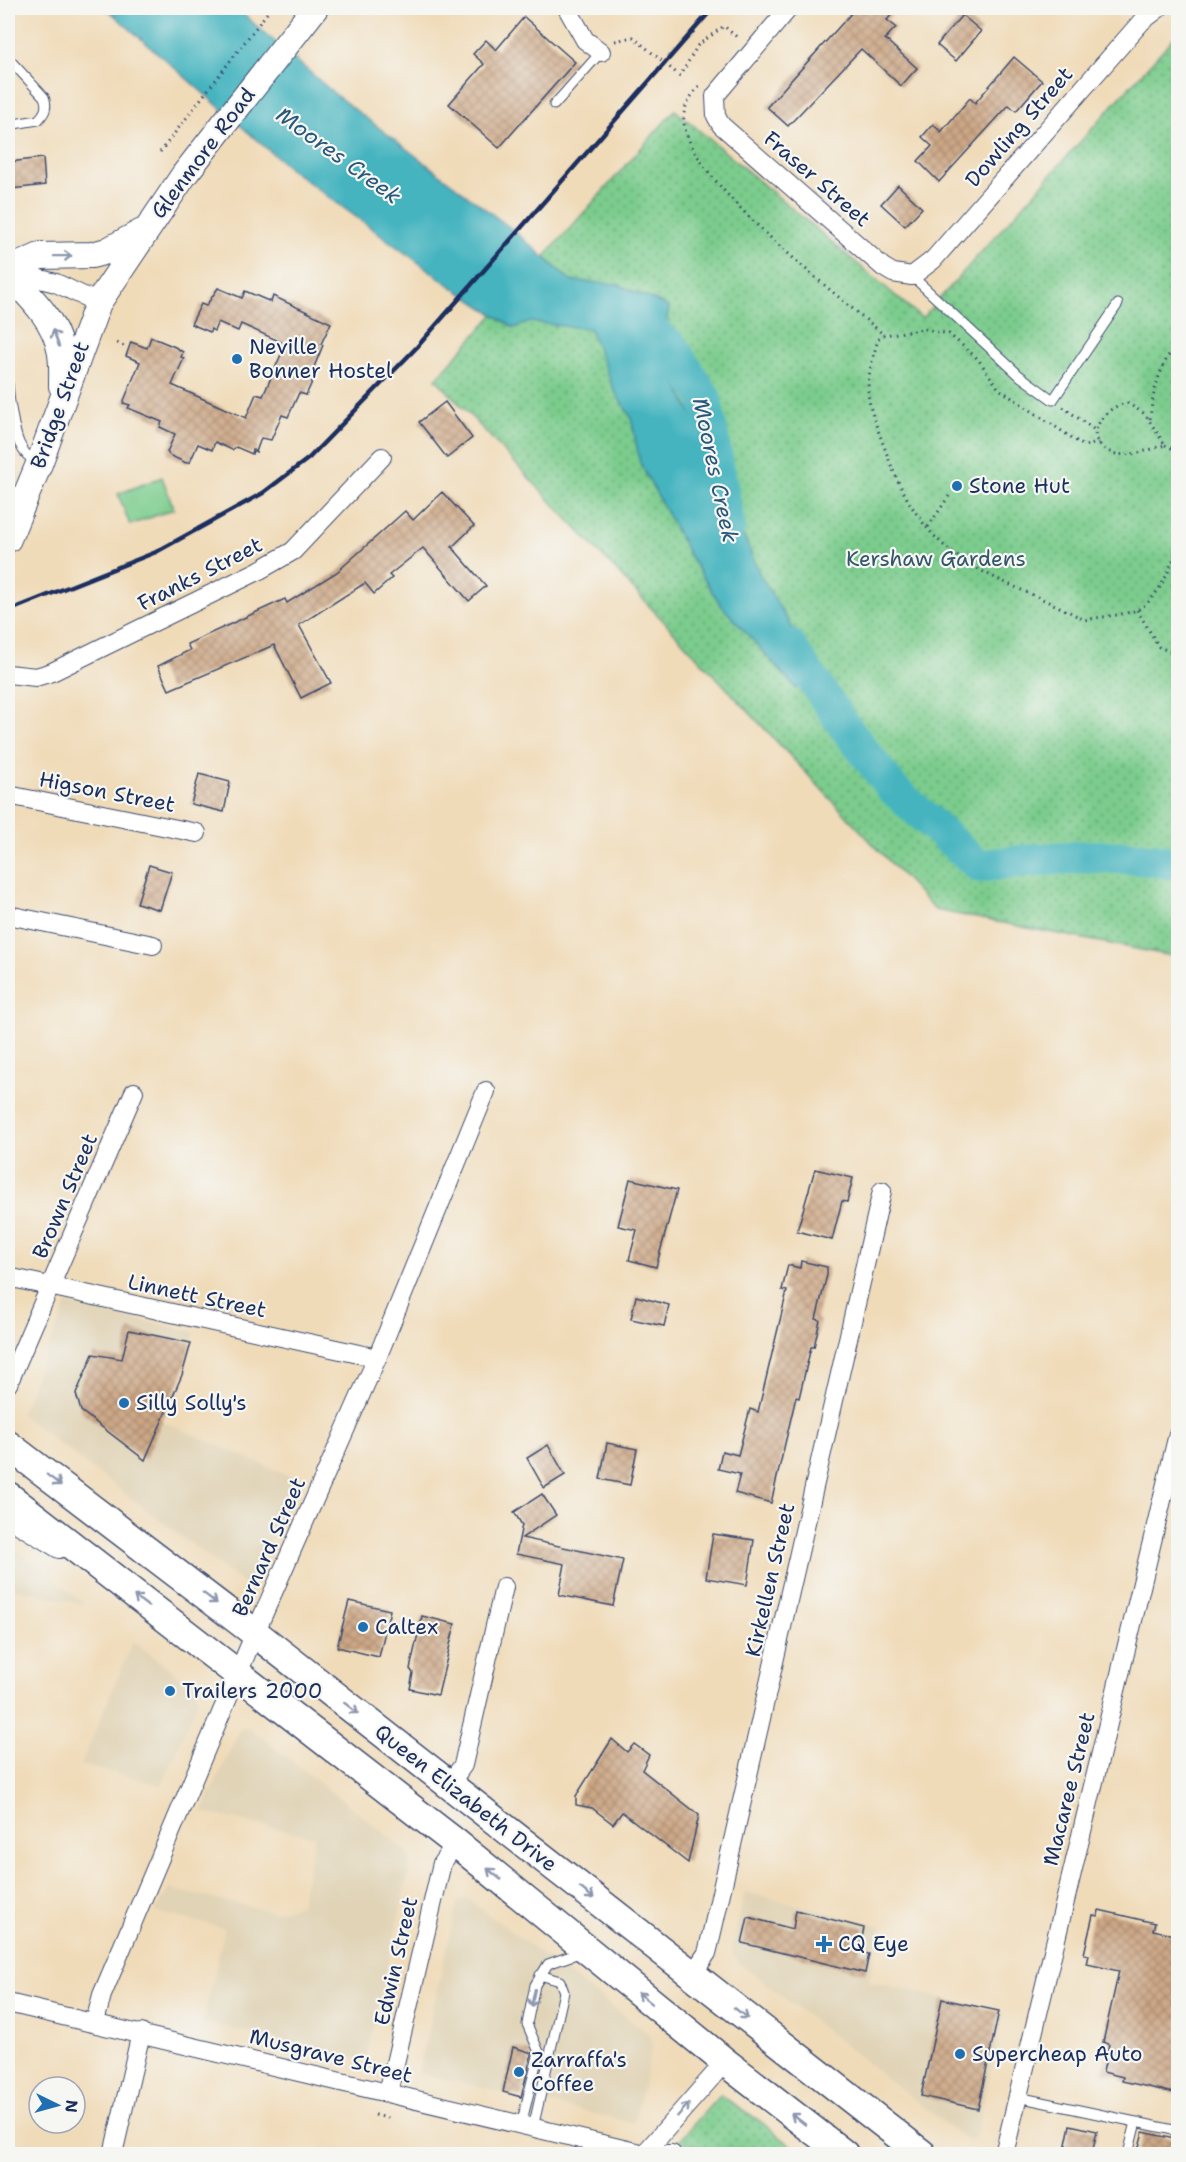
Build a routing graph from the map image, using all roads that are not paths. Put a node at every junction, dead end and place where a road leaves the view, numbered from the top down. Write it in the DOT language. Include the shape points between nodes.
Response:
graph roads {
  1 [pos="315,8"];
  2 [pos="567,8"];
  3 [pos="789,8"];
  4 [pos="1159,8"];
  5 [pos="601,52"];
  6 [pos="8,58"];
  7 [pos="554,105"];
  8 [pos="8,125"];
  9 [pos="145,230"];
  10 [pos="8,271"];
  11 [pos="912,276"];
  12 [pos="98,303"];
  13 [pos="1118,304"];
  14 [pos="8,384"];
  15 [pos="63,395"];
  16 [pos="9,406"];
  17 [pos="382,457"];
  18 [pos="39,464"];
  19 [pos="8,539"];
  20 [pos="8,674"];
  21 [pos="8,795"];
  22 [pos="197,832"];
  23 [pos="8,915"];
  24 [pos="153,945"];
  25 [pos="486,1090"];
  26 [pos="134,1092"];
  27 [pos="882,1191"];
  28 [pos="8,1277"];
  29 [pos="50,1286"];
  30 [pos="377,1358"];
  31 [pos="8,1384"];
  32 [pos="1179,1434"];
  33 [pos="8,1445"];
  34 [pos="8,1496"];
  35 [pos="8,1518"];
  36 [pos="106,1574"];
  37 [pos="504,1587"];
  38 [pos="255,1633"];
  39 [pos="237,1676"];
  40 [pos="449,1785"];
  41 [pos="456,1843"];
  42 [pos="587,1951"];
  43 [pos="540,1975"];
  44 [pos="692,1975"];
  45 [pos="8,2003"];
  46 [pos="95,2022"];
  47 [pos="141,2033"];
  48 [pos="725,2062"];
  49 [pos="388,2093"];
  50 [pos="1018,2097"];
  51 [pos="1136,2122"];
  52 [pos="527,2127"];
  53 [pos="1179,2131"];
  54 [pos="618,2151"];
  55 [pos="113,2154"];
  56 [pos="644,2154"];
  57 [pos="672,2154"];
  58 [pos="844,2154"];
  59 [pos="922,2154"];
  60 [pos="1004,2154"];
  61 [pos="1128,2154"];
  1 -- 9 [label="street, Glenmore Road"];
  2 -- 5 [label="street" via="585,40"];
  3 -- 11 [label="street, Fraser Street" via="745,44 715,96 716,116 721,125 883,267"];
  4 -- 11 [label="street, Dowling Street" via="1142,21 933,260"];
  5 -- 7 [label="lane"];
  6 -- 8 [label="lane" via="46,103 38,120"];
  10 -- 9 [label="street, one-way" via="40,256 107,251"];
  9 -- 12 [label="street, Glenmore Road"];
  10 -- 12 [label="street" via="56,283"];
  15 -- 10 [label="street, one-way" via="60,348 52,326"];
  11 -- 13 [label="lane" via="1020,376 1053,400"];
  12 -- 15 [label="street, Bridge Street"];
  14 -- 16 [label="lane"];
  15 -- 18 [label="street, Bridge Street"];
  16 -- 18 [label="lane" via="20,450"];
  17 -- 20 [label="street, Franks Street" via="293,550 258,571 52,672 36,677"];
  18 -- 19 [label="street, Bridge Street"];
  21 -- 22 [label="street, Higson Street"];
  23 -- 24 [label="street"];
  25 -- 30 [label="street, Bernard Street"];
  26 -- 29 [label="street, Brown Street"];
  27 -- 44 [label="street, Kirkellen Street" via="707,1953"];
  28 -- 29 [label="street, Linnett Street"];
  29 -- 30 [label="street, Linnett Street"];
  29 -- 31 [label="street, Brown Street"];
  30 -- 38 [label="street, Bernard Street"];
  32 -- 50 [label="street, Macaree Street"];
  33 -- 38 [label="main road, Queen Elizabeth Drive, one-way"];
  34 -- 36 [label="main road, Queen Elizabeth Drive"];
  35 -- 36 [label="street"];
  39 -- 36 [label="main road, Queen Elizabeth Drive, one-way"];
  37 -- 40 [label="street" via="463,1765"];
  38 -- 39 [label="street, Bernard Street"];
  38 -- 40 [label="main road, Queen Elizabeth Drive, one-way"];
  39 -- 41 [label="main road, Queen Elizabeth Drive"];
  39 -- 46 [label="street, Bernard Street" via="102,1995"];
  40 -- 44 [label="main road, Queen Elizabeth Drive, one-way"];
  42 -- 41 [label="main road, Queen Elizabeth Drive, one-way"];
  41 -- 49 [label="street, Edwin Street" via="440,1869"];
  42 -- 43 [label="lane" via="558,1959"];
  48 -- 42 [label="main road, Queen Elizabeth Drive, one-way"];
  43 -- 52 [label="lane, one-way" via="527,2024 539,2052"];
  43 -- 52 [label="lane" via="560,1981 564,1992"];
  44 -- 59 [label="main road, Queen Elizabeth Drive, one-way"];
  45 -- 46 [label="street, Musgrave Street"];
  46 -- 47 [label="street, Musgrave Street"];
  47 -- 49 [label="street, Musgrave Street"];
  47 -- 55 [label="street"];
  56 -- 48 [label="street, one-way"];
  58 -- 48 [label="main road, Queen Elizabeth Drive, one-way"];
  49 -- 52 [label="street, Musgrave Street"];
  50 -- 51 [label="lane"];
  50 -- 60 [label="street, Macaree Street"];
  51 -- 53 [label="lane"];
  51 -- 61 [label="lane"];
  52 -- 54 [label="street, Musgrave Street"];
  54 -- 56 [label="street, Musgrave Street"];
  56 -- 57 [label="street, Musgrave Street"];
}
